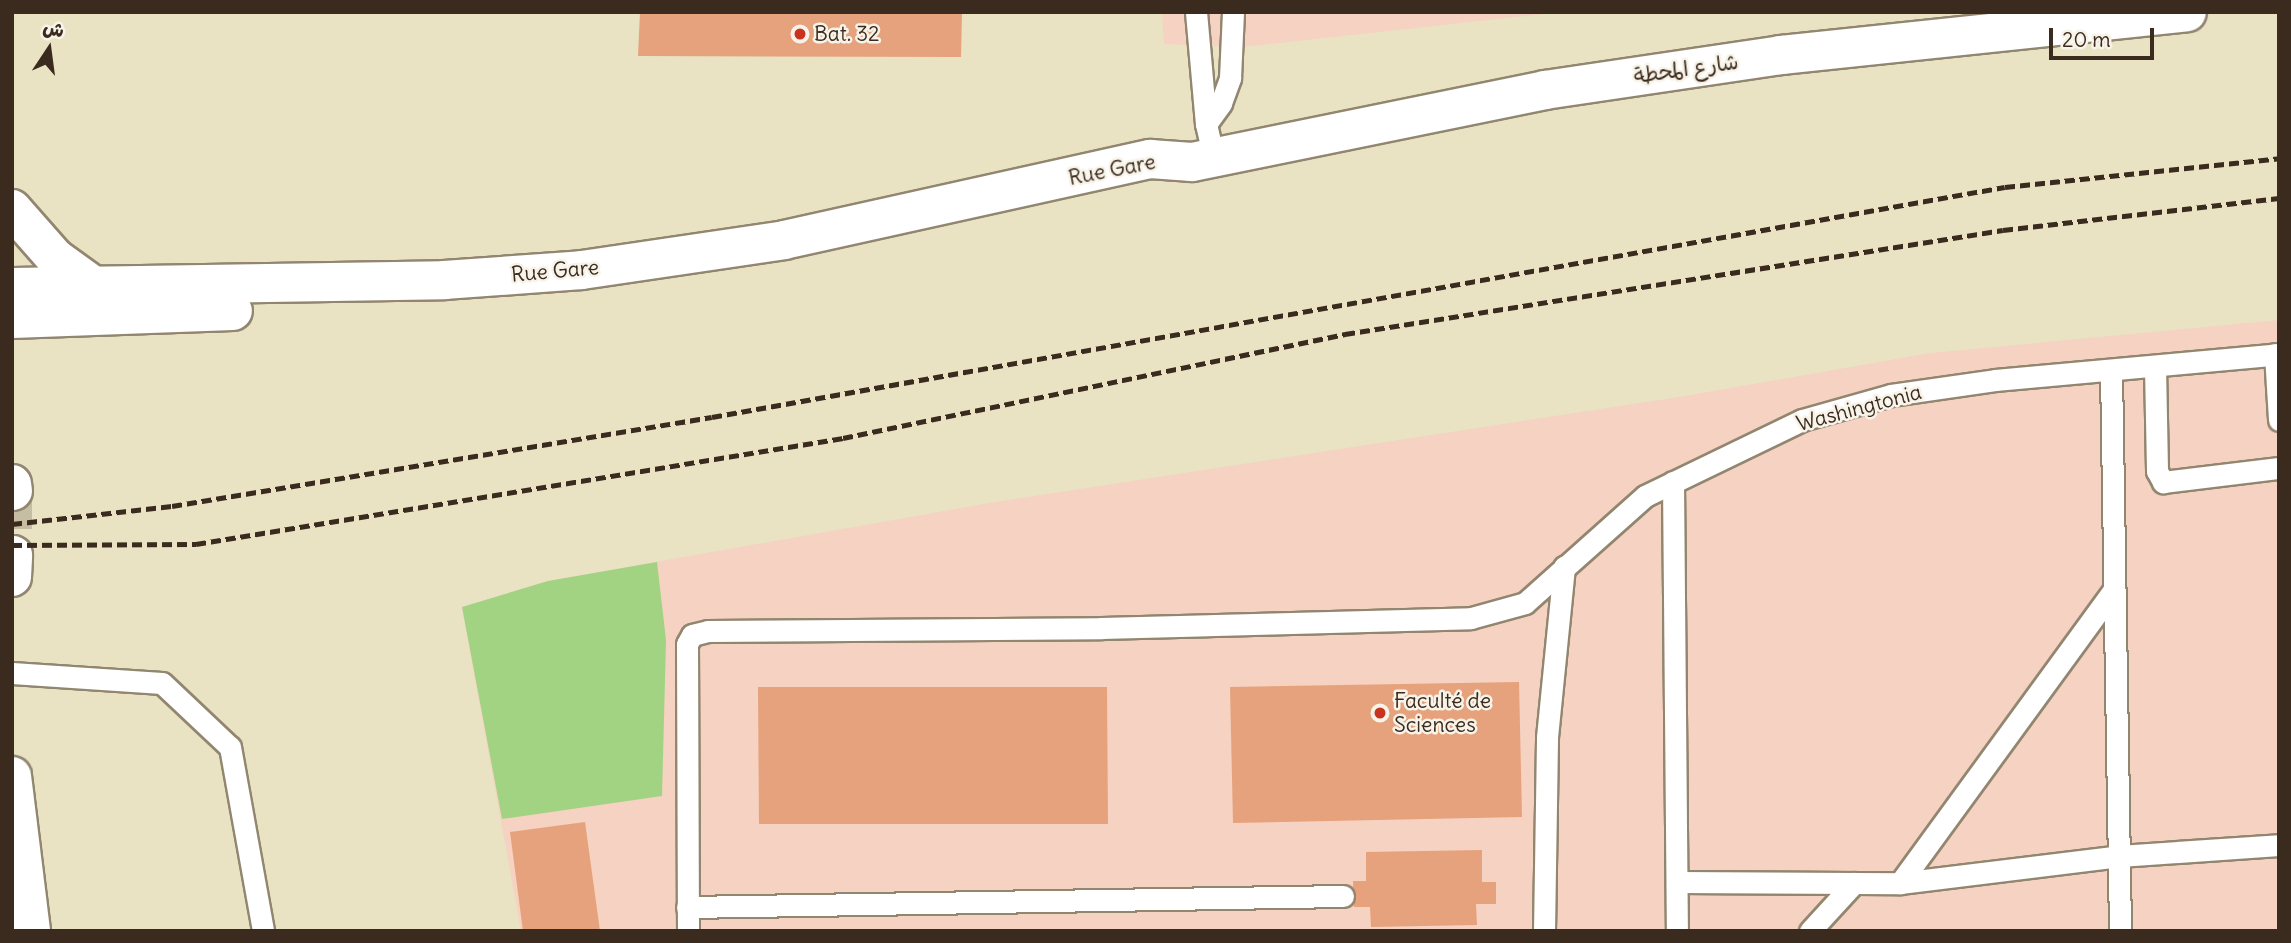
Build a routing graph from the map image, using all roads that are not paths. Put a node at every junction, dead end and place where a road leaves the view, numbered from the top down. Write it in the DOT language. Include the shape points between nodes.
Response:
graph roads {
  1 [pos="1196,12"];
  2 [pos="1233,12"];
  3 [pos="2187,12"];
  4 [pos="1204,148"];
  5 [pos="12,209"];
  6 [pos="12,287"];
  7 [pos="98,289"];
  8 [pos="12,319"];
  9 [pos="2277,354"];
  10 [pos="2155,366"];
  11 [pos="2111,370"];
  12 [pos="2279,420"];
  13 [pos="2279,468"];
  14 [pos="1673,482"];
  15 [pos="1564,567"];
  16 [pos="2114,590"];
  17 [pos="12,673"];
  18 [pos="12,776"];
  19 [pos="2279,845"];
  20 [pos="2119,856"];
  21 [pos="1677,882"];
  22 [pos="1854,883"];
  23 [pos="1900,883"];
  24 [pos="1343,896"];
  25 [pos="687,907"];
  26 [pos="31,931"];
  27 [pos="263,931"];
  28 [pos="688,931"];
  29 [pos="1545,931"];
  30 [pos="1676,931"];
  31 [pos="1810,931"];
  32 [pos="2120,931"];
  1 -- 4 [label="lane"];
  2 -- 4 [label="lane" via="1230,78"];
  3 -- 4 [label="main road, شارع المحطة" via="1781,55"];
  4 -- 7 [label="main road, Rue Gare" via="784,240 582,270 444,280"];
  4 -- 8 [label="main road, Rue Gare" via="1155,182 1009,217 786,261 590,291"];
  5 -- 7 [label="main road" via="55,258"];
  6 -- 7 [label="main road, Rue Gare"];
  9 -- 10 [label="lane, Washingtonia"];
  9 -- 12 [label="lane"];
  10 -- 11 [label="lane, Washingtonia"];
  10 -- 13 [label="lane" via="2158,471 2163,482"];
  11 -- 14 [label="lane, Washingtonia" via="1891,395 1802,420"];
  11 -- 16 [label="lane"];
  14 -- 15 [label="lane, Washingtonia" via="1645,496"];
  14 -- 21 [label="lane"];
  15 -- 25 [label="lane, Washingtonia" via="1525,603 1471,618 1101,628 708,631 692,635 687,644"];
  15 -- 29 [label="lane" via="1547,737"];
  16 -- 20 [label="lane"];
  16 -- 23 [label="lane"];
  17 -- 27 [label="lane" via="162,683 230,747"];
  18 -- 26 [label="main road"];
  19 -- 20 [label="lane"];
  20 -- 23 [label="lane"];
  20 -- 32 [label="lane"];
  21 -- 22 [label="lane"];
  21 -- 30 [label="lane"];
  22 -- 23 [label="lane"];
  22 -- 31 [label="lane"];
  24 -- 25 [label="lane"];
  25 -- 28 [label="lane"];
}
